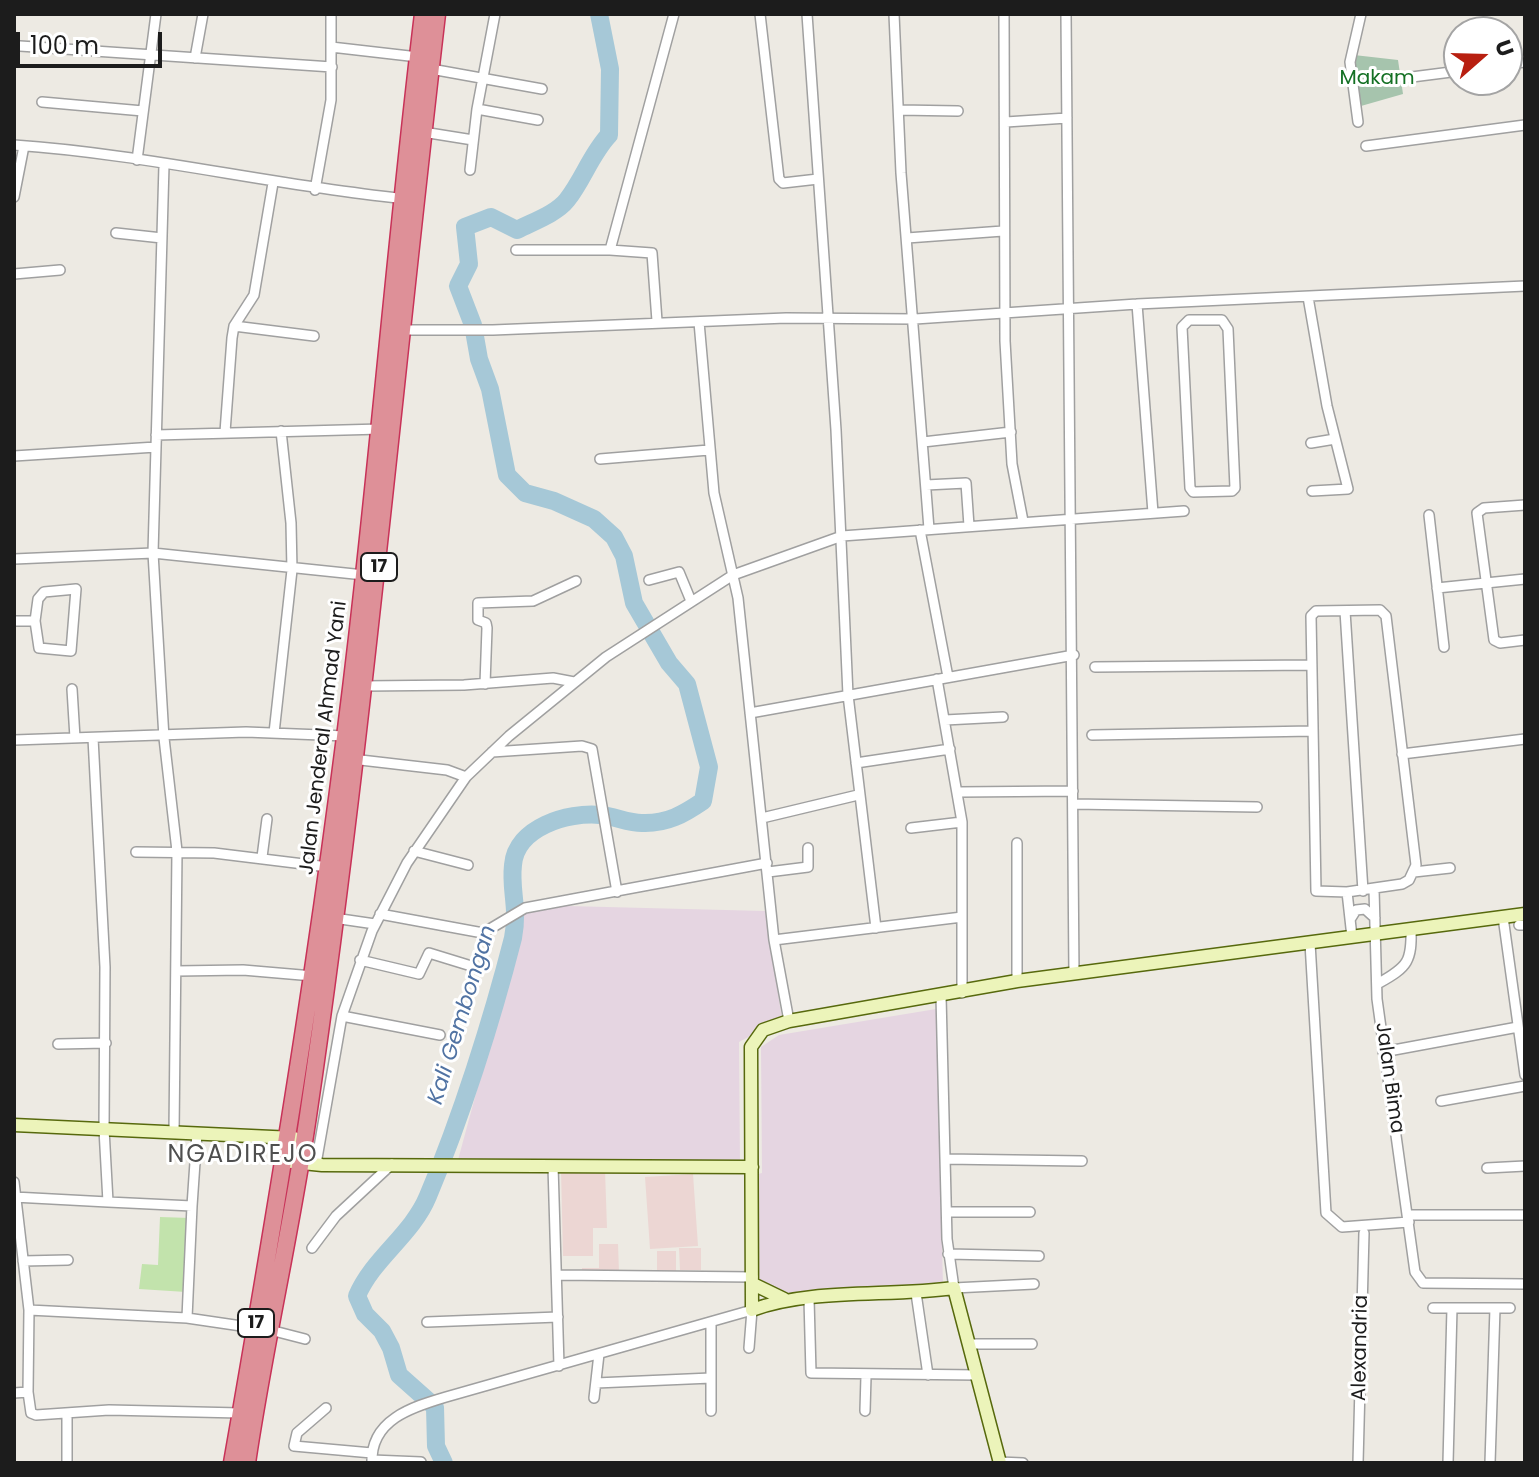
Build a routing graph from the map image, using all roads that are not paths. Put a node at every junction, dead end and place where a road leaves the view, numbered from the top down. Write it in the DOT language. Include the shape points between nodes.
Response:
graph roads {
  1 [pos="156,14"];
  2 [pos="203,14"];
  3 [pos="331,14"];
  4 [pos="423,14"];
  5 [pos="437,14"];
  6 [pos="495,14"];
  7 [pos="674,14"];
  8 [pos="760,14"];
  9 [pos="807,14"];
  10 [pos="894,14"];
  11 [pos="1004,14"];
  12 [pos="1066,14"];
  13 [pos="1361,14"];
  14 [pos="20,46"];
  15 [pos="331,47"];
  16 [pos="152,53"];
  17 [pos="418,57"];
  18 [pos="195,58"];
  19 [pos="332,67"];
  20 [pos="431,69"];
  21 [pos="1443,73"];
  22 [pos="482,78"];
  23 [pos="1404,78"];
  24 [pos="542,89"];
  25 [pos="42,102"];
  26 [pos="477,109"];
  27 [pos="899,110"];
  28 [pos="143,111"];
  29 [pos="958,111"];
  30 [pos="1067,118"];
  31 [pos="538,120"];
  32 [pos="1006,122"];
  33 [pos="1358,122"];
  34 [pos="1525,125"];
  35 [pos="423,132"];
  36 [pos="473,140"];
  37 [pos="19,145"];
  38 [pos="1366,146"];
  39 [pos="137,160"];
  40 [pos="164,165"];
  41 [pos="470,170"];
  42 [pos="818,179"];
  43 [pos="273,183"];
  44 [pos="315,190"];
  45 [pos="14,197"];
  46 [pos="407,200"];
  47 [pos="1003,231"];
  48 [pos="116,233"];
  49 [pos="162,238"];
  50 [pos="907,238"];
  51 [pos="516,250"];
  52 [pos="610,250"];
  53 [pos="60,270"];
  54 [pos="14,274"];
  55 [pos="1525,286"];
  56 [pos="1318,297"];
  57 [pos="1207,302"];
  58 [pos="1137,304"];
  59 [pos="1070,309"];
  60 [pos="1004,313"];
  61 [pos="828,319"];
  62 [pos="915,319"];
  63 [pos="1208,319"];
  64 [pos="657,321"];
  65 [pos="699,322"];
  66 [pos="234,326"];
  67 [pos="401,330"];
  68 [pos="314,336"];
  69 [pos="385,429"];
  70 [pos="281,431"];
  71 [pos="225,432"];
  72 [pos="1011,432"];
  73 [pos="156,435"];
  74 [pos="1335,439"];
  75 [pos="923,442"];
  76 [pos="1311,443"];
  77 [pos="156,447"];
  78 [pos="709,450"];
  79 [pos="14,456"];
  80 [pos="600,459"];
  81 [pos="926,485"];
  82 [pos="1312,491"];
  83 [pos="1525,505"];
  84 [pos="1184,511"];
  85 [pos="1153,513"];
  86 [pos="1429,515"];
  87 [pos="1071,517"];
  88 [pos="1023,521"];
  89 [pos="969,526"];
  90 [pos="925,529"];
  91 [pos="842,536"];
  92 [pos="153,553"];
  93 [pos="14,559"];
  94 [pos="292,570"];
  95 [pos="364,575"];
  96 [pos="733,575"];
  97 [pos="1525,579"];
  98 [pos="649,580"];
  99 [pos="576,581"];
  100 [pos="1485,585"];
  101 [pos="1437,588"];
  102 [pos="691,601"];
  103 [pos="1345,611"];
  104 [pos="14,621"];
  105 [pos="35,621"];
  106 [pos="1525,640"];
  107 [pos="1444,647"];
  108 [pos="1074,655"];
  109 [pos="1311,665"];
  110 [pos="1095,667"];
  111 [pos="942,678"];
  112 [pos="574,682"];
  113 [pos="485,684"];
  114 [pos="364,686"];
  115 [pos="72,689"];
  116 [pos="848,695"];
  117 [pos="750,713"];
  118 [pos="1003,717"];
  119 [pos="945,720"];
  120 [pos="1312,731"];
  121 [pos="274,733"];
  122 [pos="164,734"];
  123 [pos="1092,735"];
  124 [pos="350,737"];
  125 [pos="75,738"];
  126 [pos="93,738"];
  127 [pos="1525,739"];
  128 [pos="14,740"];
  129 [pos="950,749"];
  130 [pos="492,752"];
  131 [pos="1402,754"];
  132 [pos="348,758"];
  133 [pos="856,763"];
  134 [pos="466,777"];
  135 [pos="1073,791"];
  136 [pos="959,792"];
  137 [pos="858,795"];
  138 [pos="1073,804"];
  139 [pos="1257,807"];
  140 [pos="762,818"];
  141 [pos="267,819"];
  142 [pos="962,822"];
  143 [pos="911,828"];
  144 [pos="1017,843"];
  145 [pos="808,848"];
  146 [pos="177,851"];
  147 [pos="414,851"];
  148 [pos="136,852"];
  149 [pos="262,857"];
  150 [pos="468,865"];
  151 [pos="328,867"];
  152 [pos="768,868"];
  153 [pos="1450,868"];
  154 [pos="1414,872"];
  155 [pos="1368,890"];
  156 [pos="617,892"];
  157 [pos="1347,892"];
  158 [pos="962,917"];
  159 [pos="1503,917"];
  160 [pos="334,918"];
  161 [pos="378,919"];
  162 [pos="1350,921"];
  163 [pos="1523,921"];
  164 [pos="1376,927"];
  165 [pos="876,928"];
  166 [pos="1411,928"];
  167 [pos="1352,937"];
  168 [pos="774,940"];
  169 [pos="1310,943"];
  170 [pos="360,960"];
  171 [pos="468,965"];
  172 [pos="177,971"];
  173 [pos="1074,974"];
  174 [pos="313,976"];
  175 [pos="1017,981"];
  176 [pos="1379,983"];
  177 [pos="962,993"];
  178 [pos="941,996"];
  179 [pos="342,1016"];
  180 [pos="789,1021"];
  181 [pos="1518,1027"];
  182 [pos="440,1035"];
  183 [pos="106,1043"];
  184 [pos="58,1044"];
  185 [pos="1523,1047"];
  186 [pos="1383,1052"];
  187 [pos="1524,1069"];
  188 [pos="1525,1075"];
  189 [pos="1525,1086"];
  190 [pos="1441,1101"];
  191 [pos="14,1125"];
  192 [pos="104,1129"];
  193 [pos="174,1132"];
  194 [pos="197,1133"];
  195 [pos="296,1138"];
  196 [pos="945,1159"];
  197 [pos="1082,1161"];
  198 [pos="299,1163"];
  199 [pos="392,1164"];
  200 [pos="553,1166"];
  201 [pos="1525,1166"];
  202 [pos="752,1167"];
  203 [pos="1487,1168"];
  204 [pos="14,1182"];
  205 [pos="14,1197"];
  206 [pos="108,1202"];
  207 [pos="192,1206"];
  208 [pos="947,1212"];
  209 [pos="1030,1212"];
  210 [pos="1525,1215"];
  211 [pos="1408,1218"];
  212 [pos="1364,1233"];
  213 [pos="312,1248"];
  214 [pos="948,1254"];
  215 [pos="1039,1256"];
  216 [pos="68,1260"];
  217 [pos="23,1261"];
  218 [pos="557,1275"];
  219 [pos="753,1281"];
  220 [pos="1034,1284"];
  221 [pos="1525,1284"];
  222 [pos="14,1285"];
  223 [pos="25,1285"];
  224 [pos="954,1288"];
  225 [pos="916,1293"];
  226 [pos="784,1299"];
  227 [pos="809,1299"];
  228 [pos="1433,1308"];
  229 [pos="1452,1308"];
  230 [pos="1495,1308"];
  231 [pos="1510,1308"];
  232 [pos="29,1310"];
  233 [pos="752,1310"];
  234 [pos="558,1317"];
  235 [pos="187,1318"];
  236 [pos="427,1322"];
  237 [pos="711,1322"];
  238 [pos="262,1329"];
  239 [pos="305,1339"];
  240 [pos="971,1344"];
  241 [pos="1032,1344"];
  242 [pos="749,1348"];
  243 [pos="599,1354"];
  244 [pos="559,1366"];
  245 [pos="928,1375"];
  246 [pos="977,1375"];
  247 [pos="866,1376"];
  248 [pos="711,1378"];
  249 [pos="596,1383"];
  250 [pos="28,1392"];
  251 [pos="14,1393"];
  252 [pos="594,1398"];
  253 [pos="326,1408"];
  254 [pos="711,1411"];
  255 [pos="865,1411"];
  256 [pos="67,1413"];
  257 [pos="240,1413"];
  258 [pos="372,1459"];
  259 [pos="421,1462"];
  260 [pos="67,1463"];
  261 [pos="232,1463"];
  262 [pos="247,1463"];
  263 [pos="1000,1463"];
  264 [pos="1023,1463"];
  265 [pos="1358,1463"];
  266 [pos="1448,1463"];
  267 [pos="1490,1463"];
  1 -- 16 [label="street"];
  2 -- 18 [label="street"];
  3 -- 15 [label="street"];
  4 -- 17 [label="highway, Jalan Jenderal Ahmad Yani / 17"];
  5 -- 20 [label="highway, Jalan Jenderal Ahmad Yani / 17"];
  6 -- 22 [label="street"];
  7 -- 52 [label="street"];
  8 -- 42 [label="street" via="779,179"];
  9 -- 42 [label="street"];
  10 -- 27 [label="street"];
  11 -- 32 [label="street"];
  12 -- 30 [label="street"];
  13 -- 33 [label="street" via="1350,62"];
  14 -- 16 [label="street"];
  15 -- 17 [label="street"];
  15 -- 19 [label="street"];
  16 -- 18 [label="street"];
  16 -- 28 [label="street"];
  17 -- 46 [label="highway, Jalan Jenderal Ahmad Yani / 17"];
  18 -- 19 [label="street"];
  19 -- 44 [label="street"];
  20 -- 22 [label="street"];
  20 -- 35 [label="highway, Jalan Jenderal Ahmad Yani / 17"];
  21 -- 23 [label="street"];
  22 -- 24 [label="street"];
  22 -- 26 [label="street"];
  25 -- 28 [label="street"];
  26 -- 31 [label="street"];
  26 -- 36 [label="street"];
  27 -- 29 [label="street"];
  27 -- 50 [label="street"];
  28 -- 39 [label="street"];
  30 -- 32 [label="street"];
  30 -- 59 [label="street"];
  32 -- 47 [label="street"];
  34 -- 38 [label="street"];
  35 -- 36 [label="street"];
  35 -- 46 [label="highway, Jalan Jenderal Ahmad Yani / 17"];
  36 -- 41 [label="street"];
  37 -- 39 [label="street"];
  37 -- 45 [label="street"];
  39 -- 40 [label="street"];
  40 -- 43 [label="street"];
  40 -- 49 [label="street"];
  42 -- 61 [label="street"];
  43 -- 44 [label="street"];
  43 -- 66 [label="street" via="254,295"];
  44 -- 46 [label="street"];
  46 -- 67 [label="highway, Jalan Jenderal Ahmad Yani / 17"];
  46 -- 69 [label="highway, Jalan Jenderal Ahmad Yani / 17"];
  47 -- 50 [label="street"];
  47 -- 60 [label="street"];
  48 -- 49 [label="street"];
  49 -- 73 [label="street"];
  50 -- 62 [label="street"];
  51 -- 52 [label="street"];
  52 -- 64 [label="street" via="652,253"];
  53 -- 54 [label="street"];
  55 -- 56 [label="street"];
  56 -- 57 [label="street"];
  56 -- 74 [label="street"];
  57 -- 58 [label="street"];
  57 -- 63 [label="street"];
  58 -- 59 [label="street"];
  58 -- 85 [label="street"];
  59 -- 60 [label="street"];
  59 -- 87 [label="street"];
  60 -- 62 [label="street"];
  60 -- 72 [label="street"];
  61 -- 62 [label="street"];
  61 -- 65 [label="street"];
  61 -- 91 [label="street"];
  62 -- 75 [label="street"];
  63 -- 63 [label="street" via="1189,320 1182,327 1190,488 1232,491 1228,329 1222,320"];
  64 -- 65 [label="street"];
  64 -- 67 [label="street"];
  65 -- 78 [label="street"];
  66 -- 68 [label="street"];
  66 -- 71 [label="street"];
  67 -- 69 [label="highway, Jalan Jenderal Ahmad Yani / 17"];
  69 -- 70 [label="street"];
  69 -- 95 [label="highway, Jalan Jenderal Ahmad Yani / 17"];
  69 -- 114 [label="highway, Jalan Jenderal Ahmad Yani / 17"];
  70 -- 71 [label="street"];
  70 -- 94 [label="street"];
  71 -- 73 [label="street"];
  72 -- 75 [label="street"];
  72 -- 88 [label="street"];
  73 -- 77 [label="street"];
  74 -- 76 [label="street"];
  74 -- 82 [label="street" via="1348,489"];
  75 -- 81 [label="street"];
  77 -- 79 [label="street"];
  77 -- 92 [label="street"];
  78 -- 80 [label="street"];
  78 -- 96 [label="street"];
  81 -- 89 [label="street" via="966,483"];
  81 -- 90 [label="street"];
  83 -- 100 [label="street" via="1477,513"];
  84 -- 85 [label="street"];
  85 -- 87 [label="street"];
  86 -- 101 [label="street"];
  87 -- 88 [label="street"];
  87 -- 108 [label="street"];
  88 -- 89 [label="street"];
  89 -- 90 [label="street"];
  90 -- 91 [label="street"];
  90 -- 111 [label="street"];
  91 -- 96 [label="street"];
  91 -- 116 [label="street"];
  92 -- 93 [label="street"];
  92 -- 94 [label="street"];
  92 -- 122 [label="street"];
  94 -- 95 [label="street"];
  94 -- 121 [label="street"];
  95 -- 124 [label="highway, Jalan Jenderal Ahmad Yani / 17"];
  96 -- 102 [label="street"];
  96 -- 117 [label="street"];
  97 -- 100 [label="street"];
  98 -- 102 [label="street" via="679,572"];
  99 -- 113 [label="street" via="533,601 478,603 478,622 487,628"];
  100 -- 101 [label="street"];
  100 -- 106 [label="street" via="1494,640"];
  101 -- 107 [label="street"];
  102 -- 112 [label="street"];
  103 -- 109 [label="street" via="1313,612"];
  103 -- 131 [label="street" via="1385,612"];
  103 -- 155 [label="street, Jalan Bima"];
  104 -- 105 [label="street"];
  105 -- 105 [label="street" via="39,648 71,651 76,589 39,595"];
  108 -- 111 [label="street"];
  108 -- 135 [label="street"];
  109 -- 110 [label="street"];
  109 -- 120 [label="street"];
  111 -- 116 [label="street"];
  111 -- 119 [label="street"];
  112 -- 113 [label="street" via="553,678"];
  112 -- 130 [label="street"];
  113 -- 114 [label="street"];
  114 -- 124 [label="highway, Jalan Jenderal Ahmad Yani / 17"];
  115 -- 125 [label="street"];
  116 -- 117 [label="street"];
  116 -- 133 [label="street"];
  117 -- 140 [label="street"];
  118 -- 119 [label="street"];
  119 -- 129 [label="street"];
  120 -- 123 [label="street"];
  120 -- 157 [label="street" via="1316,891"];
  121 -- 122 [label="street"];
  121 -- 124 [label="street"];
  122 -- 126 [label="street"];
  122 -- 146 [label="street"];
  124 -- 132 [label="highway, Jalan Jenderal Ahmad Yani / 17"];
  125 -- 126 [label="street"];
  125 -- 128 [label="street"];
  126 -- 183 [label="street"];
  127 -- 131 [label="street"];
  129 -- 133 [label="street"];
  129 -- 136 [label="street"];
  130 -- 134 [label="street"];
  130 -- 156 [label="street" via="592,749"];
  131 -- 154 [label="street"];
  132 -- 134 [label="street"];
  132 -- 151 [label="highway, Jalan Jenderal Ahmad Yani / 17"];
  132 -- 160 [label="highway, Jalan Jenderal Ahmad Yani / 17"];
  133 -- 137 [label="street"];
  134 -- 147 [label="street"];
  135 -- 136 [label="street"];
  135 -- 138 [label="street"];
  136 -- 142 [label="street"];
  137 -- 140 [label="street"];
  137 -- 165 [label="street"];
  138 -- 139 [label="street"];
  138 -- 173 [label="street"];
  140 -- 152 [label="street"];
  141 -- 149 [label="street"];
  142 -- 143 [label="street"];
  142 -- 158 [label="street"];
  144 -- 175 [label="street"];
  145 -- 152 [label="street" via="808,867"];
  146 -- 148 [label="street"];
  146 -- 149 [label="street"];
  146 -- 172 [label="street"];
  147 -- 150 [label="street"];
  147 -- 161 [label="street"];
  149 -- 151 [label="street"];
  151 -- 174 [label="highway, Jalan Jenderal Ahmad Yani / 17"];
  152 -- 156 [label="street"];
  152 -- 168 [label="street"];
  153 -- 154 [label="street"];
  154 -- 155 [label="street" via="1402,884"];
  155 -- 157 [label="street"];
  155 -- 164 [label="street, Jalan Bima"];
  156 -- 161 [label="street" via="525,908 492,930 474,933"];
  157 -- 162 [label="street"];
  158 -- 165 [label="street"];
  158 -- 177 [label="street"];
  159 -- 163 [label="street"];
  159 -- 166 [label="street"];
  159 -- 181 [label="street"];
  160 -- 161 [label="street"];
  160 -- 195 [label="highway, Jalan Jenderal Ahmad Yani / 17"];
  161 -- 170 [label="street"];
  162 -- 164 [label="street" via="1356,910 1365,909"];
  162 -- 167 [label="street"];
  164 -- 166 [label="street"];
  164 -- 167 [label="street"];
  164 -- 176 [label="street, Jalan Bima"];
  165 -- 168 [label="street"];
  166 -- 176 [label="street" via="1408,963"];
  167 -- 169 [label="street"];
  168 -- 180 [label="street"];
  169 -- 173 [label="street"];
  169 -- 211 [label="street" via="1326,1213 1342,1227"];
  170 -- 171 [label="street" via="419,974 429,953"];
  170 -- 179 [label="street"];
  172 -- 174 [label="street"];
  172 -- 193 [label="street"];
  173 -- 175 [label="street"];
  174 -- 195 [label="highway, Jalan Jenderal Ahmad Yani / 17"];
  175 -- 177 [label="street"];
  176 -- 186 [label="street, Jalan Bima"];
  177 -- 178 [label="street"];
  178 -- 180 [label="street"];
  178 -- 196 [label="street"];
  179 -- 182 [label="street"];
  179 -- 198 [label="street"];
  180 -- 202 [label="street" via="763,1030 751,1047"];
  181 -- 185 [label="street"];
  181 -- 186 [label="street"];
  183 -- 184 [label="street"];
  183 -- 192 [label="street"];
  185 -- 187 [label="street"];
  186 -- 211 [label="street, Jalan Bima"];
  187 -- 188 [label="street"];
  189 -- 190 [label="street"];
  191 -- 192 [label="street"];
  192 -- 193 [label="street"];
  192 -- 206 [label="street"];
  193 -- 194 [label="street"];
  194 -- 195 [label="street"];
  194 -- 207 [label="street"];
  195 -- 198 [label="highway, Jalan Jenderal Ahmad Yani / 17"];
  196 -- 197 [label="street"];
  196 -- 208 [label="street"];
  198 -- 199 [label="street"];
  198 -- 238 [label="highway, Jalan Jenderal Ahmad Yani / 17"];
  199 -- 200 [label="street"];
  199 -- 213 [label="street" via="336,1216"];
  200 -- 202 [label="street"];
  200 -- 218 [label="street"];
  201 -- 203 [label="street"];
  202 -- 219 [label="street"];
  204 -- 205 [label="street"];
  205 -- 206 [label="street"];
  205 -- 217 [label="street"];
  206 -- 207 [label="street"];
  207 -- 235 [label="street"];
  208 -- 209 [label="street"];
  208 -- 214 [label="street"];
  210 -- 211 [label="street"];
  211 -- 221 [label="street, Jalan Bima" via="1415,1272 1423,1283"];
  212 -- 265 [label="street, Alexandria"];
  214 -- 215 [label="street"];
  214 -- 224 [label="street"];
  216 -- 217 [label="street"];
  217 -- 223 [label="street"];
  218 -- 219 [label="street"];
  218 -- 234 [label="street"];
  219 -- 226 [label="street"];
  219 -- 233 [label="street"];
  220 -- 224 [label="street"];
  222 -- 223 [label="street"];
  223 -- 232 [label="street"];
  224 -- 225 [label="street"];
  224 -- 240 [label="street"];
  225 -- 227 [label="street"];
  225 -- 245 [label="street"];
  226 -- 227 [label="street"];
  226 -- 233 [label="street"];
  227 -- 247 [label="street" via="811,1373"];
  228 -- 229 [label="street"];
  229 -- 230 [label="street"];
  229 -- 266 [label="street"];
  230 -- 231 [label="street"];
  230 -- 267 [label="street"];
  232 -- 235 [label="street"];
  232 -- 250 [label="street"];
  233 -- 237 [label="street"];
  233 -- 242 [label="street"];
  234 -- 236 [label="street"];
  234 -- 244 [label="street"];
  235 -- 238 [label="street"];
  237 -- 243 [label="street"];
  237 -- 248 [label="street"];
  238 -- 239 [label="street"];
  238 -- 257 [label="highway, Jalan Jenderal Ahmad Yani / 17"];
  238 -- 262 [label="highway, Jalan Jenderal Ahmad Yani / 17"];
  240 -- 241 [label="street"];
  240 -- 246 [label="street"];
  243 -- 244 [label="street"];
  243 -- 249 [label="street"];
  244 -- 258 [label="street" via="422,1404 387,1423"];
  245 -- 246 [label="street"];
  245 -- 247 [label="street"];
  246 -- 263 [label="street"];
  247 -- 255 [label="street"];
  248 -- 249 [label="street"];
  248 -- 254 [label="street"];
  249 -- 252 [label="street"];
  250 -- 251 [label="street"];
  250 -- 256 [label="street" via="33,1414"];
  253 -- 258 [label="street" via="297,1433 294,1446"];
  256 -- 257 [label="street"];
  256 -- 260 [label="street"];
  257 -- 261 [label="highway, Jalan Jenderal Ahmad Yani / 17"];
  258 -- 259 [label="street"];
  263 -- 264 [label="street"];
}
